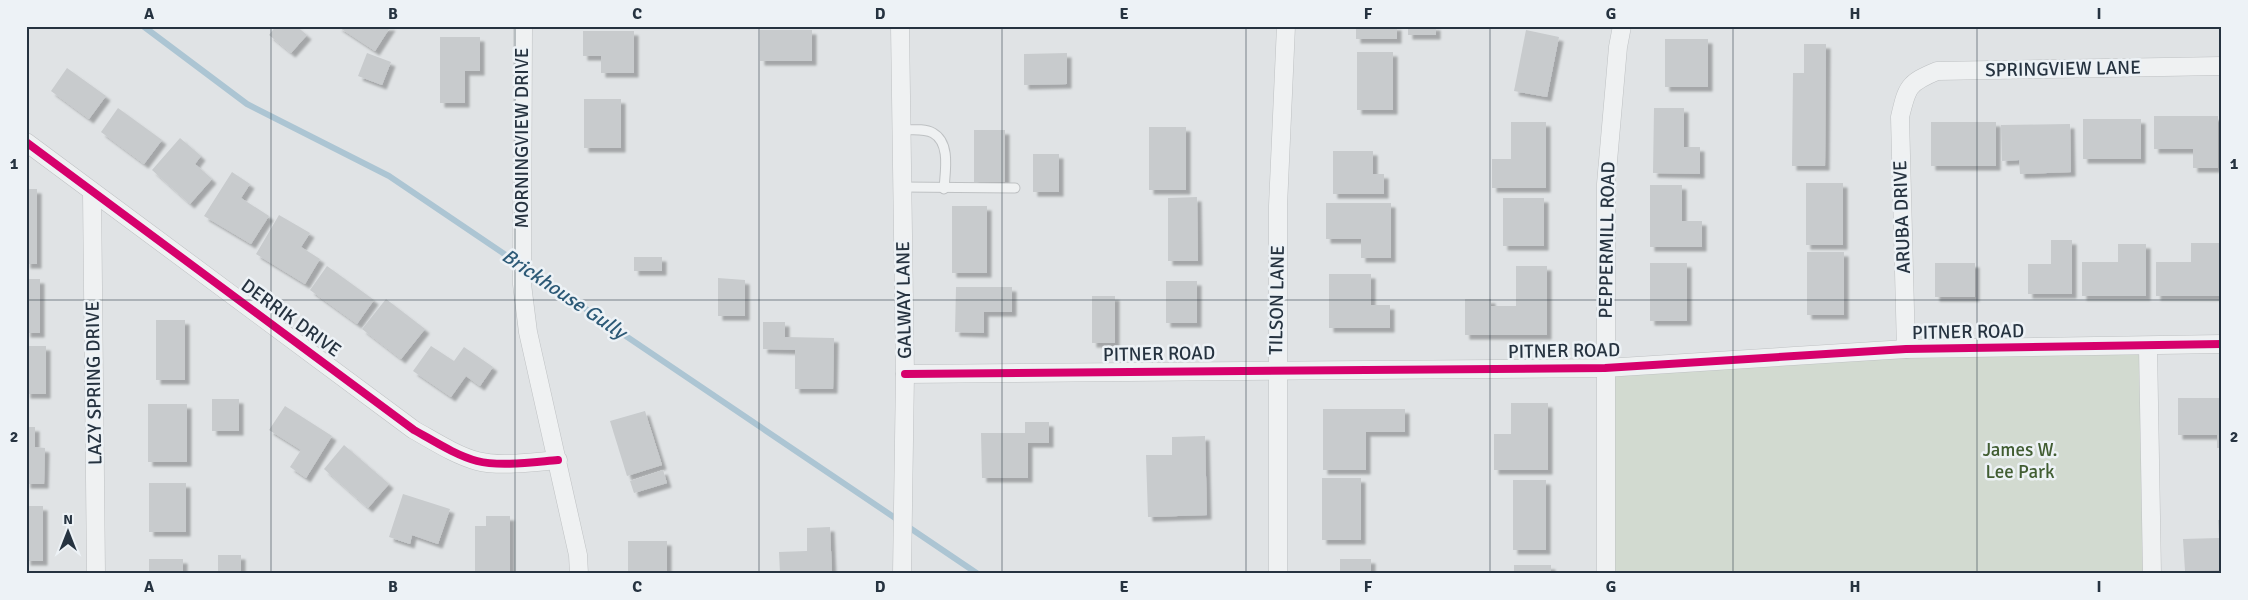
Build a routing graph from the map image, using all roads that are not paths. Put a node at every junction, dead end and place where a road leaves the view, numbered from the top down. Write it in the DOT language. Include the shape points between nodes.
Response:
graph roads {
  1 [pos="523,26"];
  2 [pos="900,26"];
  3 [pos="1286,26"];
  4 [pos="1622,26"];
  5 [pos="2222,66"];
  6 [pos="1911,88"];
  7 [pos="901,130"];
  8 [pos="26,142"];
  9 [pos="902,187"];
  10 [pos="944,188"];
  11 [pos="1015,188"];
  12 [pos="92,192"];
  13 [pos="2222,344"];
  14 [pos="2148,346"];
  15 [pos="1906,349"];
  16 [pos="1605,368"];
  17 [pos="1277,369"];
  18 [pos="905,374"];
  19 [pos="558,460"];
  20 [pos="96,574"];
  21 [pos="579,574"];
  22 [pos="902,574"];
  23 [pos="1278,574"];
  24 [pos="1606,574"];
  25 [pos="2152,574"];
  1 -- 19 [label="street, MORNINGVIEW DRIVE" via="522,284 528,332"];
  2 -- 7 [label="street, GALWAY LANE"];
  3 -- 17 [label="street, TILSON LANE" via="1278,206"];
  4 -- 16 [label="street, PEPPERMILL ROAD" via="1606,184"];
  5 -- 6 [label="street, SPRINGVIEW LANE" via="1937,71 1916,80"];
  6 -- 15 [label="street, ARUBA DRIVE" via="1906,94 1900,117"];
  7 -- 9 [label="street, GALWAY LANE"];
  7 -- 10 [label="lane" via="934,133 944,145"];
  8 -- 12 [label="street, DERRIK DRIVE"];
  9 -- 10 [label="lane"];
  9 -- 18 [label="street, GALWAY LANE"];
  10 -- 11 [label="lane"];
  12 -- 19 [label="street, DERRIK DRIVE" via="422,434 478,462"];
  12 -- 20 [label="street, LAZY SPRING DRIVE"];
  13 -- 14 [label="street, PITNER ROAD"];
  14 -- 15 [label="street, PITNER ROAD"];
  14 -- 25 [label="street"];
  15 -- 16 [label="street, PITNER ROAD"];
  16 -- 17 [label="street, PITNER ROAD"];
  16 -- 24 [label="street, PEPPERMILL ROAD"];
  17 -- 18 [label="street, PITNER ROAD"];
  17 -- 23 [label="street, TILSON LANE"];
  18 -- 22 [label="street, GALWAY LANE"];
  19 -- 21 [label="street, MORNINGVIEW DRIVE"];
}
